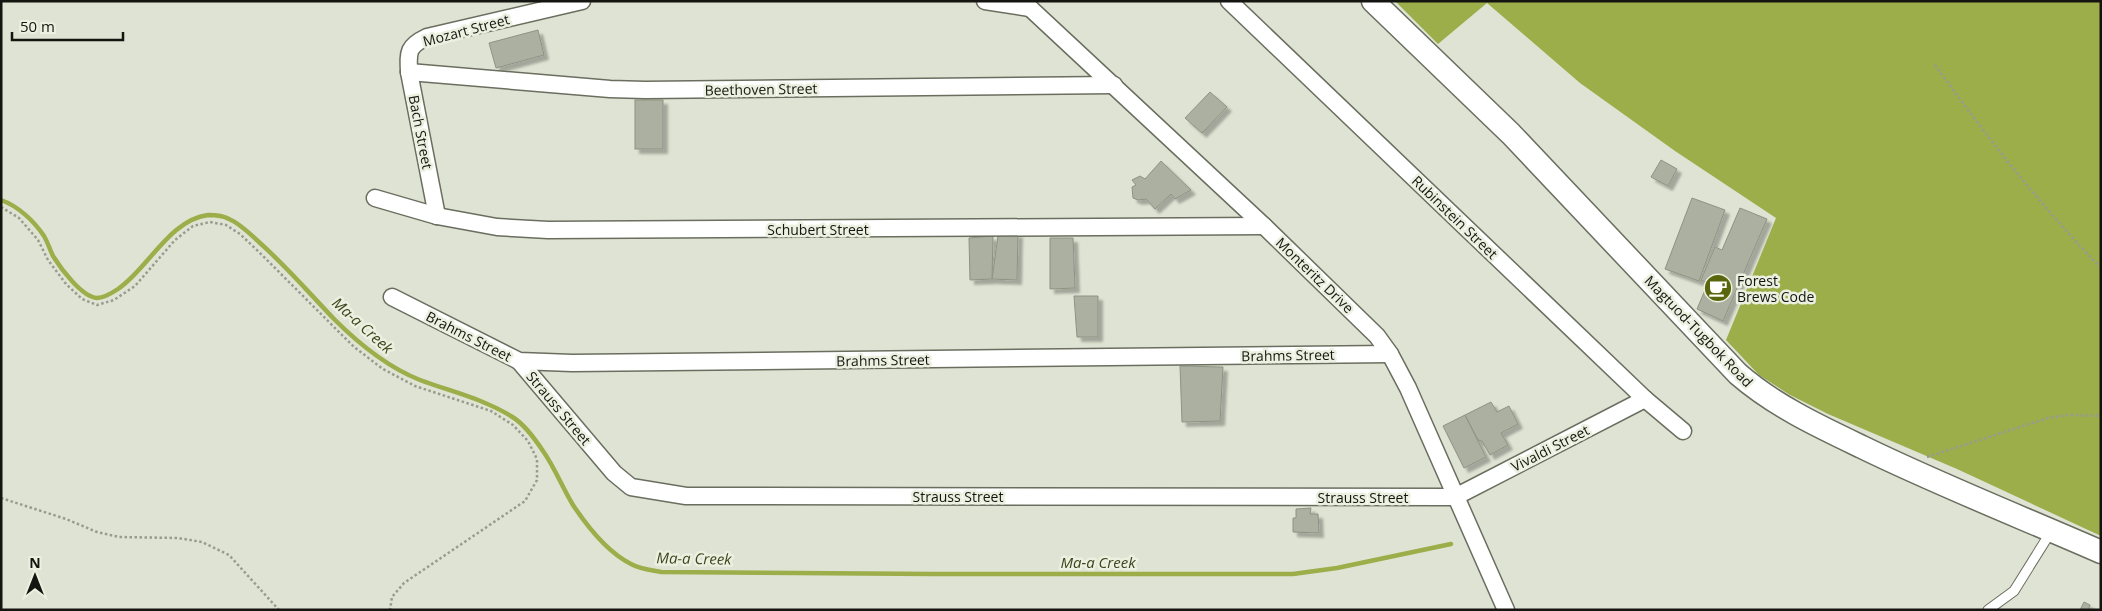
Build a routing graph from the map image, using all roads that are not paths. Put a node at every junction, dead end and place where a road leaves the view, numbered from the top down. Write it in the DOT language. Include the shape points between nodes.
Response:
graph roads {
  1 [pos="582,1"];
  2 [pos="985,1"];
  3 [pos="1229,1"];
  4 [pos="1373,1"];
  5 [pos="1037,5"];
  6 [pos="410,49"];
  7 [pos="409,72"];
  8 [pos="1114,85"];
  9 [pos="375,198"];
  10 [pos="437,216"];
  11 [pos="1264,226"];
  12 [pos="392,297"];
  13 [pos="1390,354"];
  14 [pos="519,361"];
  15 [pos="1645,399"];
  16 [pos="1683,431"];
  17 [pos="1455,497"];
  18 [pos="2052,530"];
  19 [pos="2101,552"];
  20 [pos="1506,610"];
  21 [pos="1988,610"];
  1 -- 6 [label="street, Mozart Street" via="427,38"];
  2 -- 5 [label="street"];
  3 -- 15 [label="street, Rubinstein Street"];
  4 -- 18 [label="main road, Magtuod-Tugbok Road" via="1512,134 1738,374 1760,392 1899,465"];
  5 -- 8 [label="street, Monteritz Drive"];
  6 -- 7 [label="street, Bach Street"];
  7 -- 8 [label="street, Beethoven Street" via="645,90"];
  7 -- 10 [label="street, Bach Street"];
  8 -- 11 [label="street, Monteritz Drive"];
  9 -- 10 [label="street, Schubert Street"];
  10 -- 11 [label="street, Schubert Street" via="497,227 548,230"];
  11 -- 13 [label="street, Monteritz Drive" via="1377,336"];
  12 -- 14 [label="street, Brahms Street"];
  13 -- 14 [label="street, Brahms Street" via="592,363"];
  13 -- 17 [label="street, Monteritz Drive"];
  14 -- 17 [label="street, Strauss Street" via="614,473 631,486 656,492 686,496"];
  15 -- 16 [label="street, Rubinstein Street"];
  15 -- 17 [label="street, Vivaldi Street"];
  17 -- 20 [label="street, Monteritz Drive"];
  18 -- 19 [label="main road, Magtuod-Tugbok Road"];
  18 -- 21 [label="lane" via="2014,590"];
}
